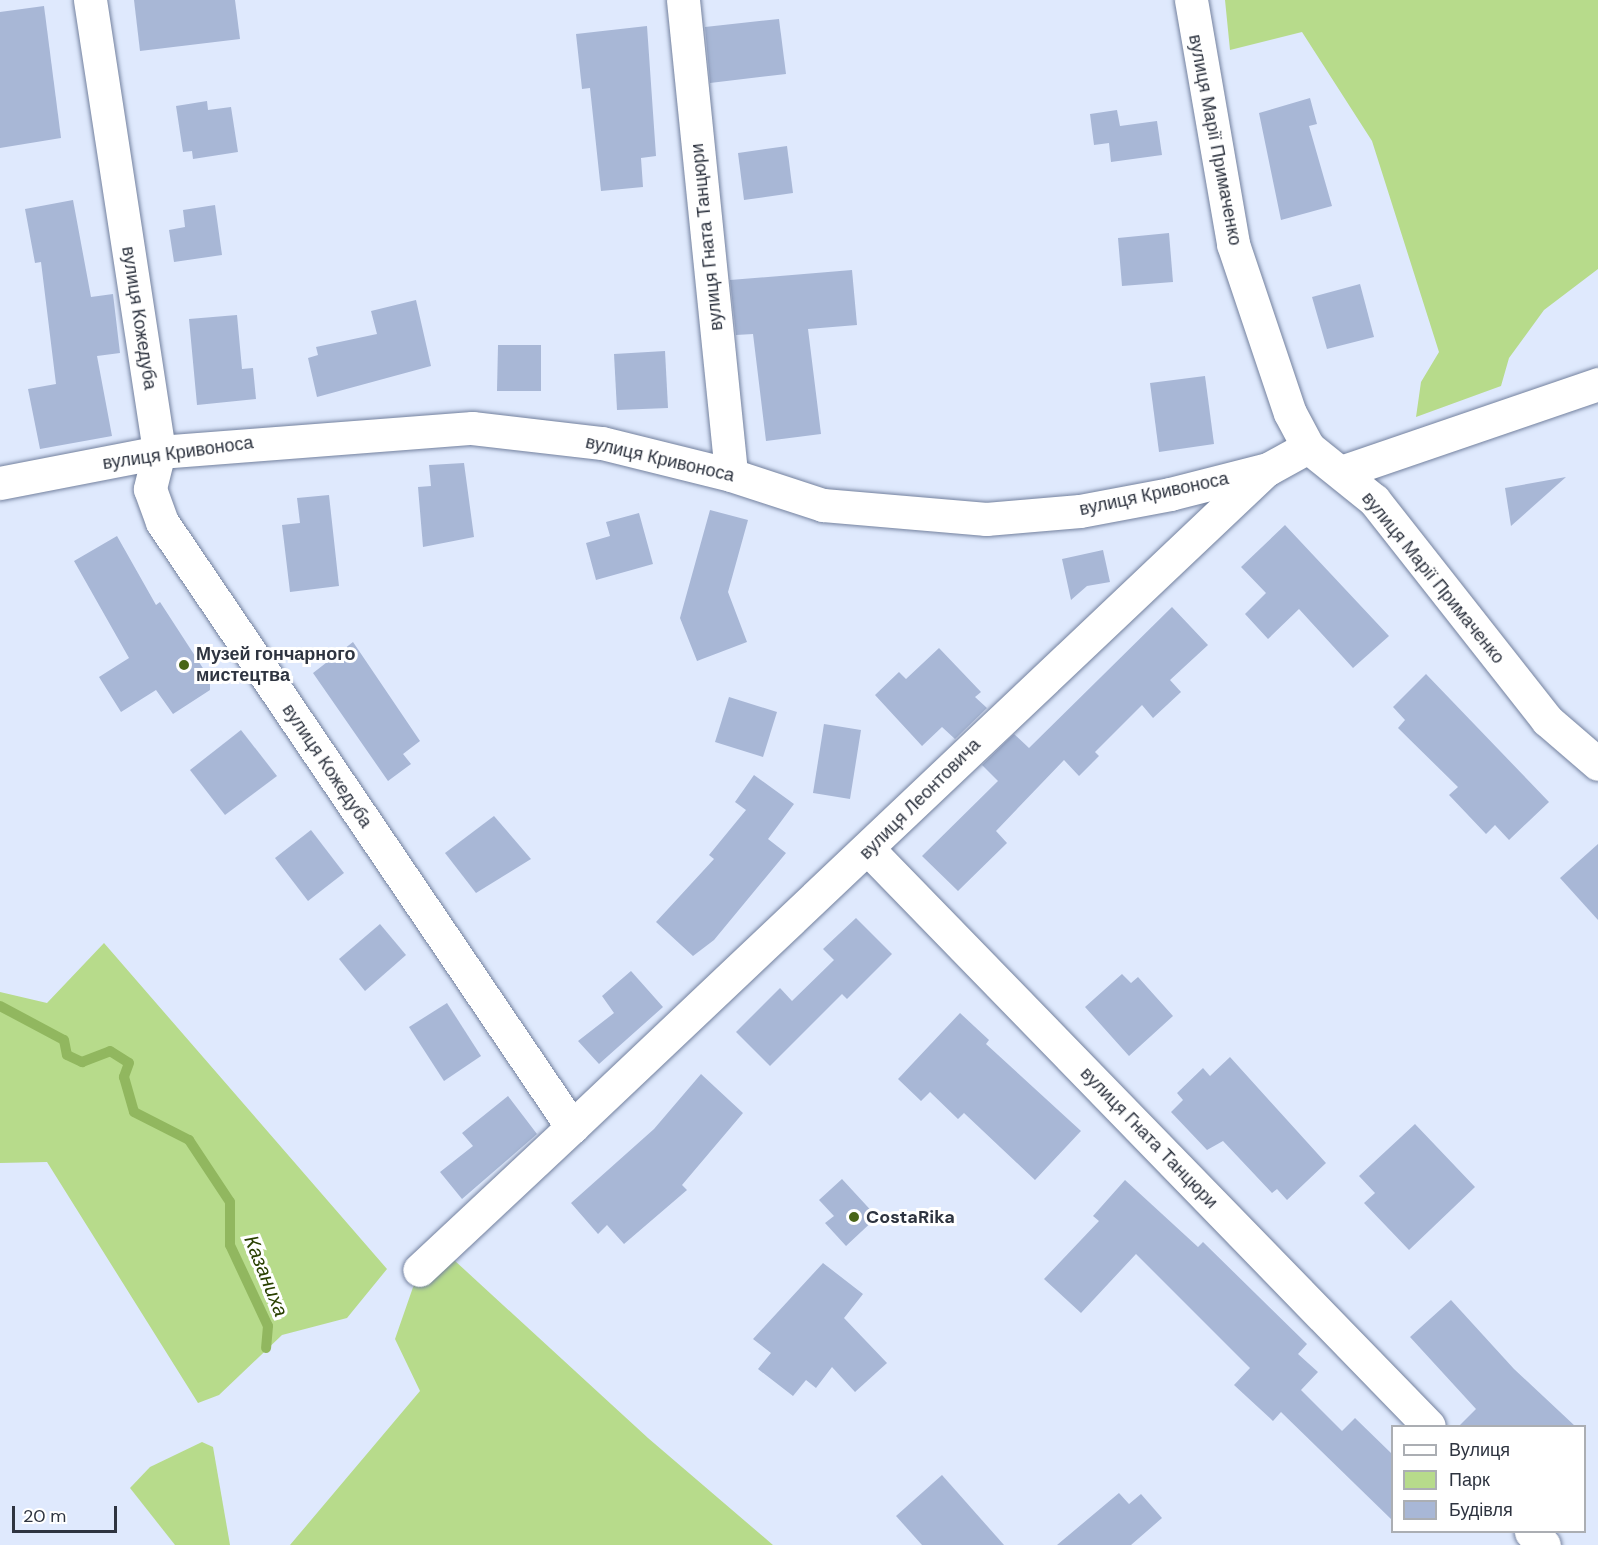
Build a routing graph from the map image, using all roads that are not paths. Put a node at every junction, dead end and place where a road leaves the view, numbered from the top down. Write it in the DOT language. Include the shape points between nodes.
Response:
graph roads {
  1 [pos="90,0"];
  2 [pos="683,0"];
  3 [pos="1191,0"];
  4 [pos="1598,384"];
  5 [pos="1308,447"];
  6 [pos="159,452"];
  7 [pos="1268,469"];
  8 [pos="1341,472"];
  9 [pos="731,475"];
  10 [pos="0,483"];
  11 [pos="1598,764"];
  12 [pos="869,850"];
  13 [pos="572,1127"];
  14 [pos="419,1270"];
  15 [pos="1428,1425"];
  16 [pos="1532,1533"];
  17 [pos="1544,1545"];
  1 -- 6 [label="street, вулиця Кожедуба"];
  2 -- 9 [label="street, вулиця Гната Танцюри"];
  3 -- 5 [label="street, вулиця Марії Примаченко" via="1233,244 1290,413"];
  4 -- 8 [label="street"];
  5 -- 7 [label="street, вулиця Кривоноса"];
  5 -- 8 [label="street, вулиця Марії Примаченко"];
  6 -- 9 [label="street, вулиця Кривоноса" via="472,428 602,443"];
  6 -- 10 [label="street, вулиця Кривоноса"];
  6 -- 13 [label="street, вулиця Кожедуба" via="150,489 162,522"];
  7 -- 9 [label="street, вулиця Кривоноса" via="1080,511 986,519 823,506"];
  7 -- 12 [label="street, вулиця Леонтовича" via="1057,664"];
  8 -- 11 [label="street, вулиця Марії Примаченко" via="1374,500 1547,720"];
  12 -- 13 [label="street, вулиця Леонтовича"];
  12 -- 15 [label="street, вулиця Гната Танцюри"];
  13 -- 14 [label="street"];
  16 -- 17 [label="street"];
}
